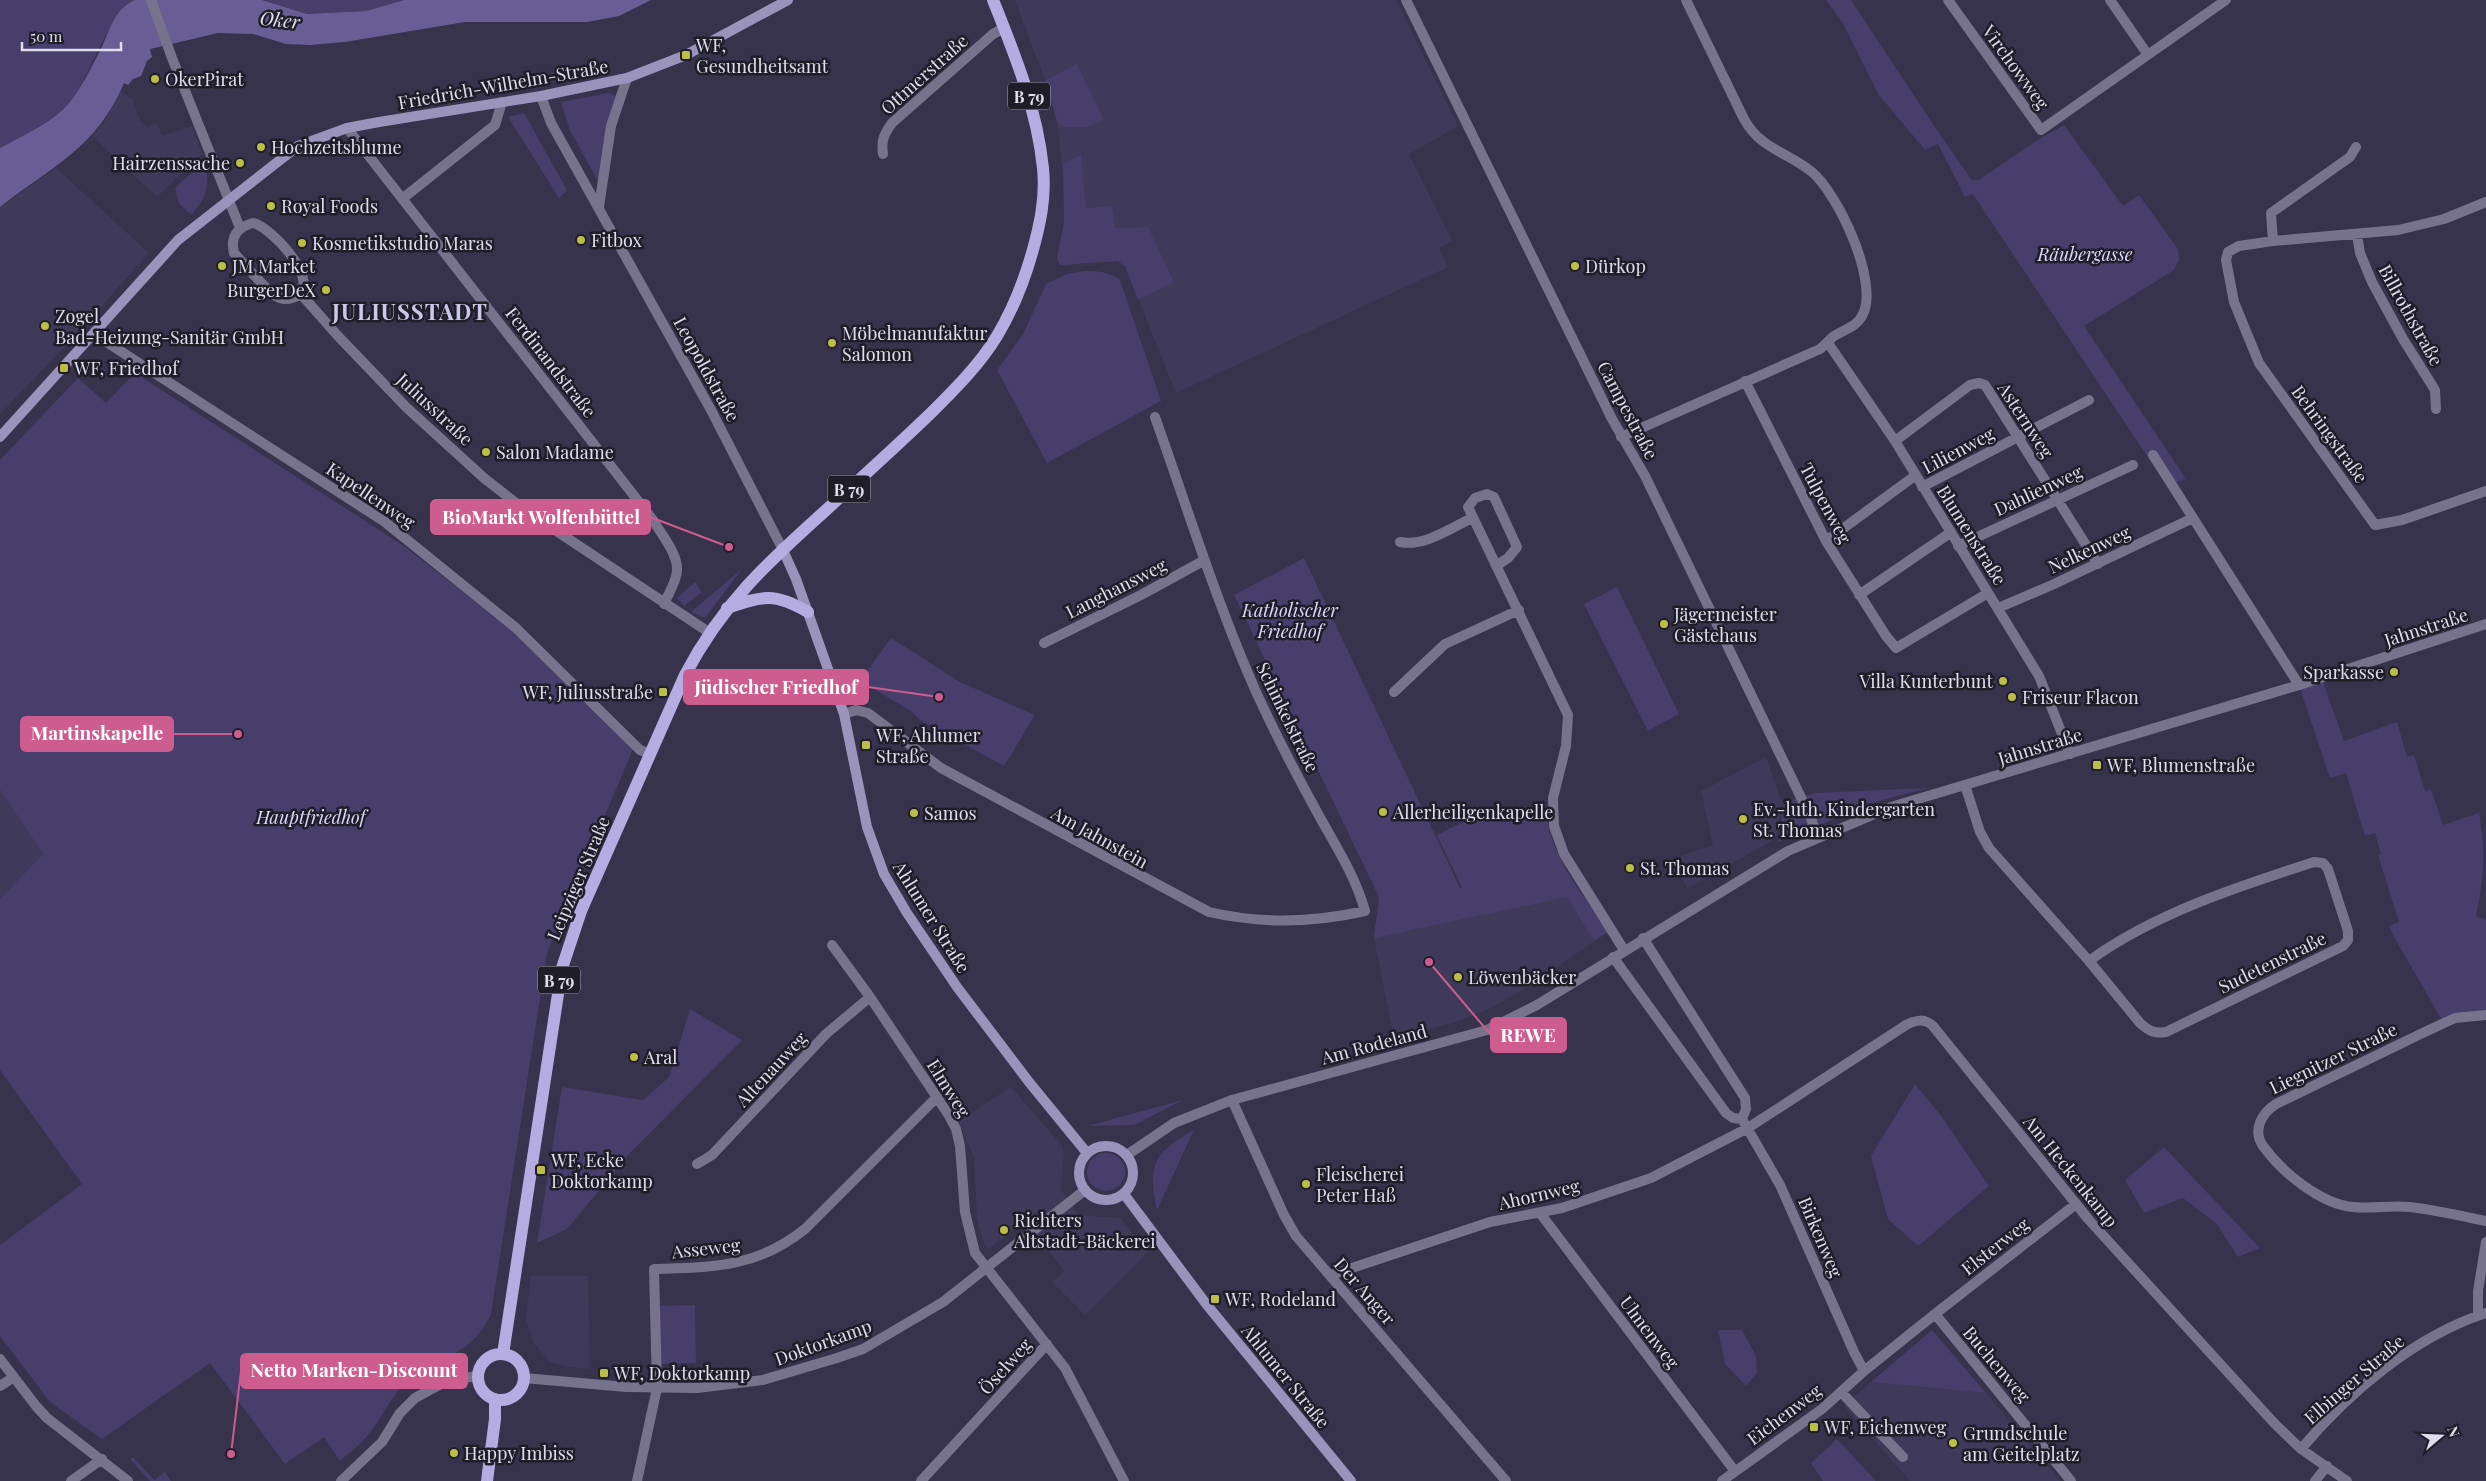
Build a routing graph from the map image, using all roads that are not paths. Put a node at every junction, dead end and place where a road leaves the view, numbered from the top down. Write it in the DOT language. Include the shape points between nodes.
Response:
graph roads {
  1 [pos="151,0"];
  2 [pos="788,0"];
  3 [pos="993,0"];
  4 [pos="1406,0"];
  5 [pos="1686,0"];
  6 [pos="1948,0"];
  7 [pos="2110,0"];
  8 [pos="2226,0"];
  9 [pos="1004,28"];
  10 [pos="2148,54"];
  11 [pos="627,78"];
  12 [pos="541,96"];
  13 [pos="502,102"];
  14 [pos="347,128"];
  15 [pos="2356,147"];
  16 [pos="882,154"];
  17 [pos="402,199"];
  18 [pos="228,200"];
  19 [pos="2485,206"];
  20 [pos="599,208"];
  21 [pos="240,228"];
  22 [pos="2357,235"];
  23 [pos="2273,241"];
  24 [pos="300,293"];
  25 [pos="94,334"];
  26 [pos="1828,343"];
  27 [pos="1745,381"];
  28 [pos="2089,400"];
  29 [pos="2436,409"];
  30 [pos="1155,417"];
  31 [pos="2018,436"];
  32 [pos="0,437"];
  33 [pos="1621,437"];
  34 [pos="1895,441"];
  35 [pos="2153,455"];
  36 [pos="2133,465"];
  37 [pos="1916,475"];
  38 [pos="1922,487"];
  39 [pos="2486,491"];
  40 [pos="2057,498"];
  41 [pos="1472,518"];
  42 [pos="2194,518"];
  43 [pos="1950,533"];
  44 [pos="1826,541"];
  45 [pos="1400,542"];
  46 [pos="1958,546"];
  47 [pos="782,548"];
  48 [pos="1203,561"];
  49 [pos="2098,564"];
  50 [pos="1496,566"];
  51 [pos="1988,593"];
  52 [pos="1859,595"];
  53 [pos="664,604"];
  54 [pos="727,608"];
  55 [pos="1998,608"];
  56 [pos="1518,610"];
  57 [pos="808,612"];
  58 [pos="2486,624"];
  59 [pos="710,633"];
  60 [pos="1044,643"];
  61 [pos="2299,684"];
  62 [pos="1394,692"];
  63 [pos="844,714"];
  64 [pos="650,754"];
  65 [pos="2070,754"];
  66 [pos="1965,785"];
  67 [pos="1817,837"];
  68 [pos="1364,911"];
  69 [pos="1643,938"];
  70 [pos="832,945"];
  71 [pos="1624,950"];
  72 [pos="1613,957"];
  73 [pos="2088,961"];
  74 [pos="870,997"];
  75 [pos="2486,1015"];
  76 [pos="937,1097"];
  77 [pos="1232,1100"];
  78 [pos="1745,1123"];
  79 [pos="1087,1153"];
  80 [pos="1127,1155"];
  81 [pos="697,1164"];
  82 [pos="1085,1190"];
  83 [pos="1124,1194"];
  84 [pos="2076,1204"];
  85 [pos="1540,1213"];
  86 [pos="2486,1220"];
  87 [pos="2486,1242"];
  88 [pos="986,1268"];
  89 [pos="1330,1275"];
  90 [pos="1935,1314"];
  91 [pos="2482,1314"];
  92 [pos="1047,1344"];
  93 [pos="503,1354"];
  94 [pos="0,1359"];
  95 [pos="1864,1371"];
  96 [pos="478,1376"];
  97 [pos="14,1377"];
  98 [pos="524,1378"];
  99 [pos="0,1386"];
  100 [pos="657,1388"];
  101 [pos="1841,1392"];
  102 [pos="495,1400"];
  103 [pos="2301,1449"];
  104 [pos="1903,1457"];
  105 [pos="102,1460"];
  106 [pos="2327,1466"];
  107 [pos="1734,1470"];
  108 [pos="71,1481"];
  109 [pos="128,1481"];
  110 [pos="340,1481"];
  111 [pos="486,1481"];
  112 [pos="637,1481"];
  113 [pos="920,1481"];
  114 [pos="1124,1481"];
  115 [pos="1351,1481"];
  116 [pos="1506,1481"];
  117 [pos="1722,1481"];
  118 [pos="2071,1481"];
  119 [pos="2315,1481"];
  120 [pos="2347,1481"];
  1 -- 18 [label="street"];
  2 -- 11 [label="main road, Friedrich-Wilhelm-Straße" via="686,55"];
  3 -- 9 [label="main road, B 79"];
  4 -- 33 [label="street, Campestraße"];
  5 -- 26 [label="street" via="1748,127 1763,143 1812,172 1829,190 1856,248 1865,279 1864,312 1852,328"];
  6 -- 10 [label="street, Virchowweg" via="2041,130"];
  7 -- 10 [label="street"];
  8 -- 10 [label="street"];
  9 -- 16 [label="street, Ottmerstraße" via="993,34 892,123 881,143"];
  9 -- 47 [label="main road, B 79" via="1034,114 1044,189 1038,231 1013,304 997,336 968,375 901,442"];
  11 -- 12 [label="main road, Friedrich-Wilhelm-Straße"];
  11 -- 20 [label="street" via="611,126"];
  12 -- 13 [label="main road, Friedrich-Wilhelm-Straße"];
  12 -- 20 [label="street, Leopoldstraße" via="551,123"];
  13 -- 14 [label="main road, Friedrich-Wilhelm-Straße"];
  13 -- 17 [label="street" via="495,125"];
  14 -- 17 [label="street, Ferdinandstraße"];
  14 -- 18 [label="main road, Friedrich-Wilhelm-Straße" via="298,146"];
  15 -- 23 [label="street" via="2350,157 2271,213"];
  17 -- 53 [label="street, Ferdinandstraße" via="653,520 678,569"];
  18 -- 21 [label="street"];
  18 -- 25 [label="main road, Friedrich-Wilhelm-Straße" via="178,240"];
  19 -- 22 [label="street" via="2398,230"];
  20 -- 47 [label="street, Leopoldstraße" via="711,410"];
  21 -- 24 [label="street" via="253,223 266,228 304,275"];
  21 -- 24 [label="street" via="233,240 234,253 275,296 288,300"];
  22 -- 23 [label="street"];
  22 -- 29 [label="street, Billrothstraße" via="2360,253 2372,282 2435,390"];
  23 -- 39 [label="street, Behringstraße" via="2239,246 2228,252 2226,270 2234,302 2259,363 2375,526"];
  24 -- 53 [label="street, Juliusstraße" via="406,407 484,478 525,510"];
  25 -- 32 [label="main road, Friedrich-Wilhelm-Straße"];
  25 -- 64 [label="street, Kapellenweg" via="385,522 516,628 640,750"];
  26 -- 27 [label="street"];
  26 -- 34 [label="street, Blumenstraße"];
  27 -- 33 [label="street"];
  27 -- 44 [label="street, Tulpenweg"];
  28 -- 31 [label="street, Lilienweg"];
  30 -- 48 [label="street, Schinkelstraße"];
  31 -- 34 [label="street, Asternweg" via="1984,385 1979,383 1970,385"];
  31 -- 38 [label="street, Lilienweg"];
  31 -- 40 [label="street, Asternweg"];
  33 -- 67 [label="street, Campestraße" via="1645,476 1811,818"];
  34 -- 37 [label="street, Blumenstraße"];
  35 -- 42 [label="street"];
  36 -- 40 [label="street, Dahlienweg"];
  37 -- 38 [label="street, Blumenstraße"];
  37 -- 44 [label="street, Lilienweg"];
  38 -- 43 [label="street, Blumenstraße"];
  40 -- 46 [label="street, Dahlienweg"];
  40 -- 49 [label="street, Asternweg"];
  41 -- 45 [label="street" via="1427,539 1408,544"];
  41 -- 50 [label="street"];
  41 -- 50 [label="street" via="1468,507 1475,498 1486,494 1494,497 1517,547"];
  42 -- 49 [label="street, Nelkenweg"];
  42 -- 61 [label="street"];
  43 -- 46 [label="street, Blumenstraße"];
  43 -- 52 [label="street"];
  44 -- 52 [label="street, Tulpenweg"];
  46 -- 51 [label="street, Blumenstraße"];
  47 -- 54 [label="main road, Leipziger Straße / B 79"];
  47 -- 57 [label="main road, Ahlumer Straße"];
  48 -- 60 [label="street, Langhansweg" via="1141,596"];
  48 -- 68 [label="street, Schinkelstraße" via="1257,694 1287,757 1358,886"];
  49 -- 55 [label="street, Nelkenweg"];
  50 -- 56 [label="street"];
  51 -- 52 [label="street, Tulpenweg" via="1896,648"];
  51 -- 55 [label="street, Blumenstraße"];
  53 -- 59 [label="street, Juliusstraße"];
  54 -- 57 [label="main road" via="771,596"];
  54 -- 59 [label="main road, Leipziger Straße / B 79"];
  55 -- 65 [label="street, Blumenstraße" via="2039,676"];
  56 -- 62 [label="street" via="1445,644"];
  56 -- 71 [label="street" via="1568,715 1566,746 1553,798 1554,826 1564,854"];
  57 -- 63 [label="main road, Ahlumer Straße"];
  58 -- 61 [label="street, Jahnstraße"];
  59 -- 64 [label="main road, Leipziger Straße / B 79" via="686,675"];
  61 -- 65 [label="street, Jahnstraße"];
  63 -- 68 [label="street, Am Jahnstein" via="856,710 868,713 941,768 1209,912 1250,920 1298,921"];
  63 -- 79 [label="main road, Ahlumer Straße" via="867,827 892,888 980,1018"];
  64 -- 93 [label="main road, Leipziger Straße / B 79" via="581,911 562,968"];
  65 -- 66 [label="street, Jahnstraße"];
  66 -- 67 [label="street, Jahnstraße" via="1891,807"];
  66 -- 73 [label="street, Sudetenstraße" via="1980,832 1989,848"];
  67 -- 69 [label="street, Jahnstraße"];
  69 -- 71 [label="street, Jahnstraße"];
  69 -- 78 [label="street" via="1745,1098"];
  70 -- 74 [label="street, Elmweg"];
  71 -- 72 [label="street, Am Rodeland"];
  72 -- 77 [label="street, Am Rodeland" via="1537,1004 1487,1030"];
  72 -- 78 [label="street" via="1726,1113"];
  73 -- 73 [label="street, Sudetenstraße" via="2133,933 2212,897 2314,862 2323,863 2328,869 2348,930 2344,946 2156,1034 2140,1023"];
  74 -- 76 [label="street, Elmweg"];
  74 -- 81 [label="street, Altenauweg" via="826,1034 712,1155"];
  75 -- 86 [label="street, Liegnitzer Straße" via="2455,1018 2276,1104 2266,1110 2258,1130 2260,1141 2268,1153 2305,1187 2337,1204 2409,1207"];
  76 -- 88 [label="street, Elmweg" via="956,1129 970,1236 975,1253"];
  76 -- 100 [label="street, Asseweg" via="805,1229 786,1244 747,1261 654,1269"];
  77 -- 80 [label="street, Am Rodeland" via="1174,1123"];
  77 -- 89 [label="street, Der Anger" via="1284,1215 1296,1236"];
  78 -- 84 [label="street, Am Heckenkamp" via="1906,1025 1923,1021 1933,1026"];
  78 -- 85 [label="street, Ahornweg" via="1651,1178"];
  78 -- 95 [label="street, Birkenweg" via="1780,1185"];
  79 -- 80 [label="main road" via="1104,1146 1117,1148"];
  79 -- 82 [label="main road" via="1079,1171"];
  80 -- 83 [label="main road" via="1134,1168 1134,1176"];
  82 -- 83 [label="main road" via="1106,1201"];
  82 -- 88 [label="street, Doktorkamp"];
  83 -- 115 [label="main road, Ahlumer Straße" via="1207,1305"];
  84 -- 90 [label="street, Elsterweg"];
  84 -- 103 [label="street, Am Heckenkamp" via="2258,1406"];
  85 -- 89 [label="street, Ahornweg" via="1490,1222"];
  85 -- 107 [label="street, Ulmenweg"];
  87 -- 91 [label="street" via="2478,1291"];
  88 -- 92 [label="street, Öselweg"];
  88 -- 100 [label="street, Doktorkamp" via="943,1302 863,1349 763,1380 697,1388"];
  89 -- 116 [label="street, Der Anger"];
  90 -- 95 [label="street, Elsterweg"];
  90 -- 118 [label="street, Buchenweg"];
  91 -- 103 [label="street, Elbinger Straße" via="2418,1344 2389,1364 2318,1429"];
  92 -- 113 [label="street, Öselweg"];
  92 -- 114 [label="street" via="1065,1368"];
  93 -- 96 [label="main road" via="493,1355 484,1361"];
  93 -- 98 [label="main road" via="518,1361"];
  94 -- 97 [label="street"];
  95 -- 101 [label="street, Eichenweg"];
  96 -- 102 [label="main road" via="482,1391"];
  96 -- 110 [label="street" via="448,1380 415,1398 400,1413 382,1442"];
  97 -- 99 [label="street"];
  97 -- 105 [label="street" via="48,1418"];
  98 -- 100 [label="street, Doktorkamp"];
  98 -- 102 [label="main road" via="515,1395"];
  100 -- 112 [label="street, Asseweg"];
  101 -- 104 [label="street"];
  101 -- 107 [label="street, Eichenweg" via="1780,1441"];
  102 -- 111 [label="main road"];
  103 -- 106 [label="street, Am Heckenkamp"];
  105 -- 108 [label="street"];
  105 -- 109 [label="street"];
  106 -- 119 [label="street"];
  106 -- 120 [label="street, Am Heckenkamp"];
  107 -- 117 [label="street, Eichenweg"];
}
